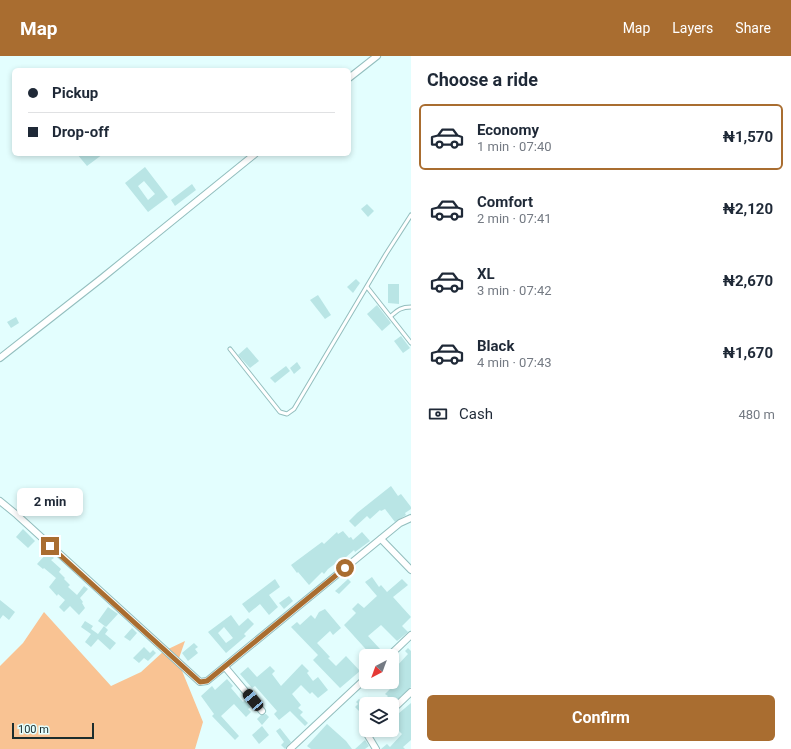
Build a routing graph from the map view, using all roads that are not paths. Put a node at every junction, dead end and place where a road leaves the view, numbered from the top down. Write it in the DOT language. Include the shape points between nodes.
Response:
graph roads {
  1 [pos="376,56"];
  2 [pos="351,76"];
  3 [pos="253,156"];
  4 [pos="411,215"];
  5 [pos="367,286"];
  6 [pos="411,307"];
  7 [pos="391,316"];
  8 [pos="411,343"];
  9 [pos="230,350"];
  10 [pos="0,358"];
  11 [pos="0,502"];
  12 [pos="411,518"];
  13 [pos="381,539"];
  14 [pos="411,570"];
  15 [pos="411,635"];
  16 [pos="396,649"];
  17 [pos="225,667"];
  18 [pos="359,685"];
  19 [pos="411,692"];
  20 [pos="399,703"];
  21 [pos="262,711"];
  22 [pos="369,737"];
  23 [pos="290,749"];
  24 [pos="376,749"];
  1 -- 2 [label="street"];
  3 -- 10 [label="street"];
  4 -- 5 [label="lane"];
  5 -- 7 [label="lane"];
  5 -- 9 [label="lane" via="294,410 287,414 280,412"];
  6 -- 7 [label="lane" via="398,309"];
  7 -- 8 [label="lane"];
  11 -- 17 [label="street" via="194,678 200,682 207,681"];
  12 -- 13 [label="street" via="400,523"];
  13 -- 14 [label="street"];
  13 -- 17 [label="street"];
  15 -- 16 [label="street"];
  17 -- 21 [label="street"];
  18 -- 23 [label="street"];
  19 -- 20 [label="street"];
  22 -- 24 [label="street"];
}
